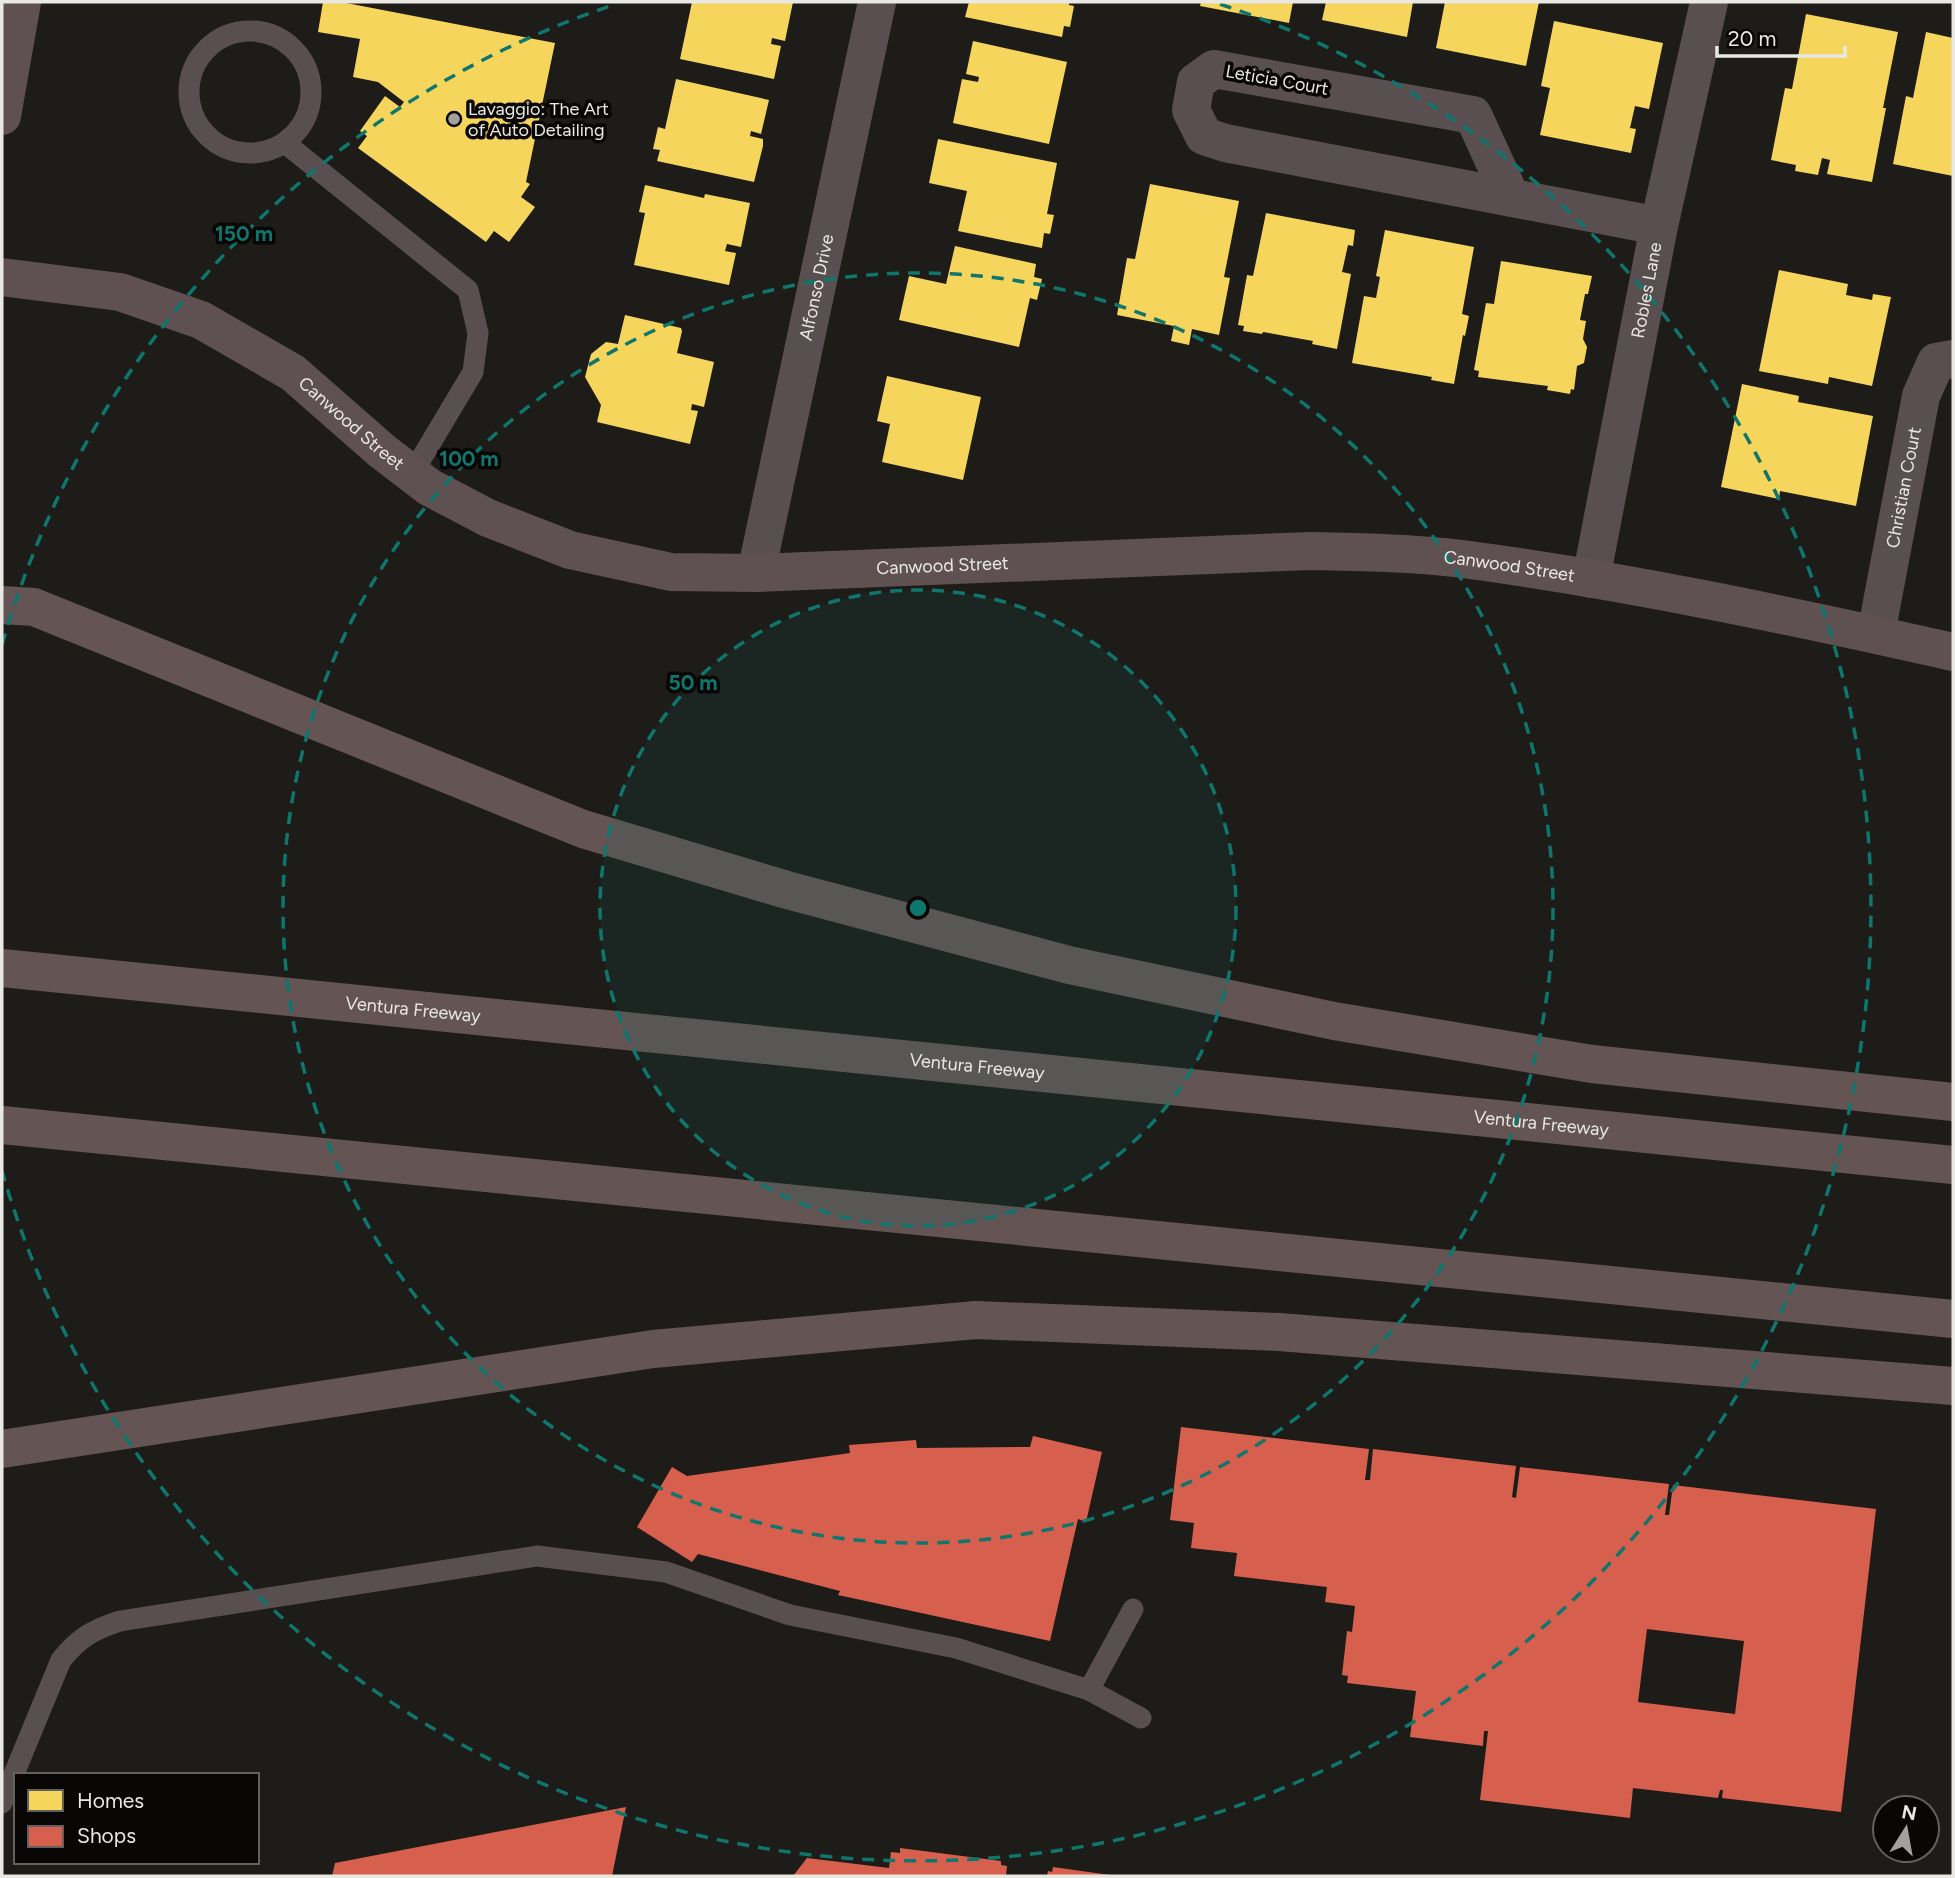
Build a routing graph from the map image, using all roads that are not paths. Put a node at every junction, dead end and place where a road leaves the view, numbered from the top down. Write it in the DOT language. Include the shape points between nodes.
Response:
graph roads {
  1 [pos="22,2"];
  2 [pos="877,2"];
  3 [pos="1709,2"];
  4 [pos="5,68"];
  5 [pos="2,116"];
  6 [pos="285,143"];
  7 [pos="1511,198"];
  8 [pos="1659,226"];
  9 [pos="2,277"];
  10 [pos="1953,359"];
  11 [pos="412,474"];
  12 [pos="756,573"];
  13 [pos="1591,579"];
  14 [pos="2,606"];
  15 [pos="1876,634"];
  16 [pos="1953,650"];
  17 [pos="2,968"];
  18 [pos="1953,1102"];
  19 [pos="2,1125"];
  20 [pos="1953,1165"];
  21 [pos="1953,1320"];
  22 [pos="1953,1386"];
  23 [pos="2,1449"];
  24 [pos="1133,1609"];
  25 [pos="1089,1690"];
  26 [pos="1141,1718"];
  27 [pos="14,1773"];
  28 [pos="14,1774"];
  29 [pos="2,1803"];
  1 -- 4 [label="street"];
  2 -- 12 [label="street, Alfonso Drive"];
  3 -- 8 [label="street, Robles Lane"];
  4 -- 5 [label="street"];
  6 -- 6 [label="lane" via="266,152 245,154 207,136 189,98 191,77 200,57 213,44 250,31 278,38 300,56 309,74 309,112"];
  6 -- 11 [label="lane" via="468,290 478,333 473,372"];
  7 -- 7 [label="street, Leticia Court" via="1204,136 1191,110 1196,82 1214,69 1473,115"];
  7 -- 8 [label="street, Leticia Court"];
  8 -- 13 [label="street, Robles Lane"];
  9 -- 11 [label="street, Canwood Street" via="120,292 201,320 293,373"];
  10 -- 15 [label="street, Christian Court" via="1937,362 1922,396"];
  11 -- 12 [label="street, Canwood Street" via="488,517 570,550 671,572"];
  12 -- 13 [label="street, Canwood Street" via="1310,551 1461,559"];
  13 -- 15 [label="street, Canwood Street"];
  14 -- 18 [label="highway" via="34,607 583,830 1069,965 1334,1021 1592,1064"];
  15 -- 16 [label="street, Canwood Street"];
  17 -- 20 [label="highway, Ventura Freeway"];
  19 -- 21 [label="highway"];
  22 -- 23 [label="highway" via="1279,1332 976,1320 653,1349"];
  24 -- 25 [label="lane"];
  25 -- 26 [label="lane"];
  25 -- 27 [label="lane" via="956,1647 790,1615 666,1572 537,1556 120,1621 95,1629 75,1642 61,1660"];
  28 -- 29 [label="lane"];
}
